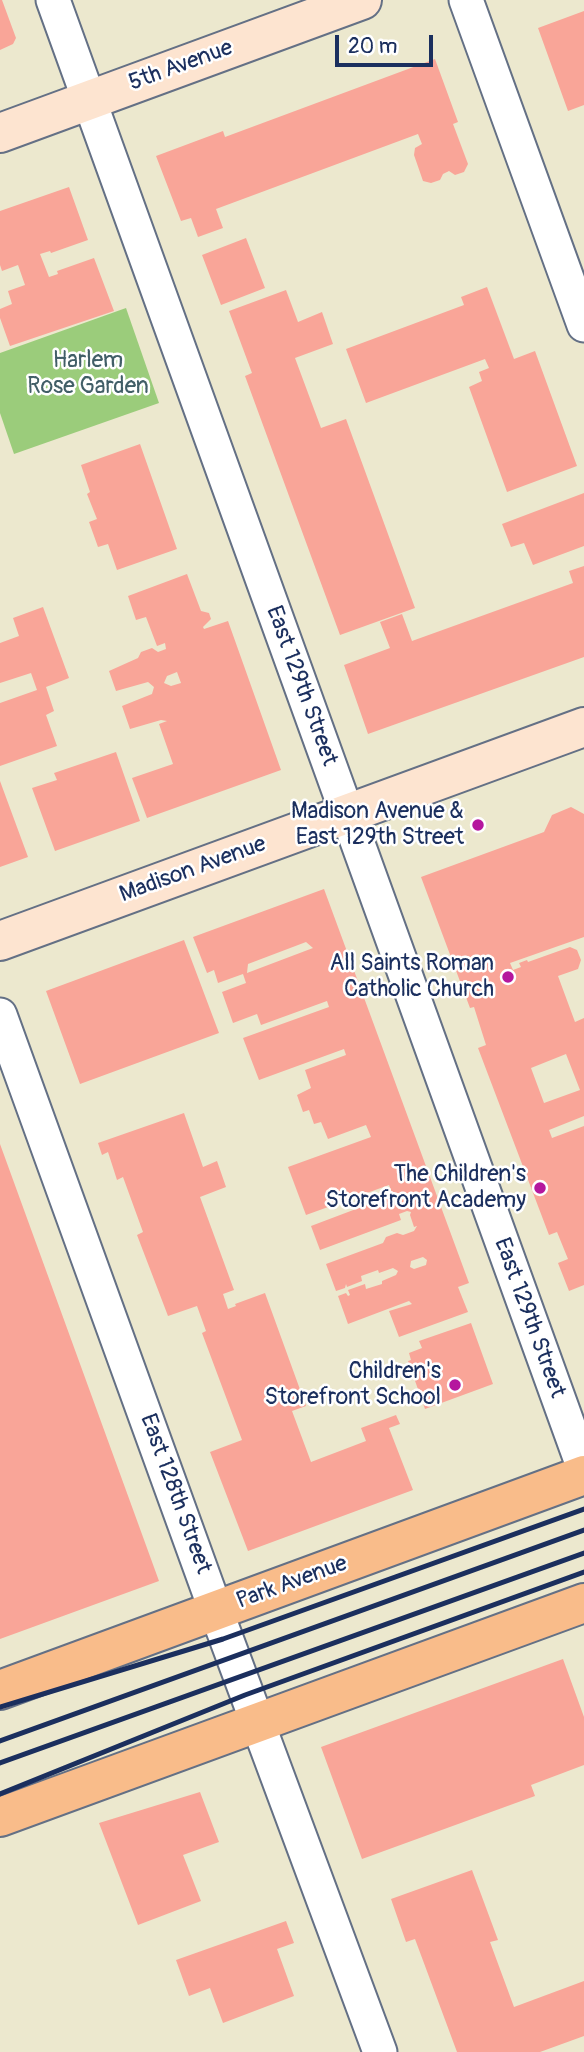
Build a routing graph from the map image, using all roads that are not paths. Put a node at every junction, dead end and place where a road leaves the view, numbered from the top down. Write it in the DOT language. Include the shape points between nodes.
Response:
graph roads {
  1 [pos="53,0"];
  2 [pos="362,0"];
  3 [pos="466,0"];
  4 [pos="89,100"];
  5 [pos="0,133"];
  6 [pos="584,325"];
  7 [pos="584,727"];
  8 [pos="347,814"];
  9 [pos="0,941"];
  10 [pos="0,1015"];
  11 [pos="584,1472"];
  12 [pos="584,1603"];
  13 [pos="216,1611"];
  14 [pos="0,1690"];
  15 [pos="258,1722"];
  16 [pos="0,1817"];
  17 [pos="380,2052"];
  1 -- 4 [label="street, East 129th Street"];
  2 -- 4 [label="main road, 5th Avenue"];
  3 -- 6 [label="street"];
  4 -- 5 [label="main road, 5th Avenue"];
  4 -- 8 [label="street, East 129th Street"];
  7 -- 8 [label="main road, Madison Avenue"];
  8 -- 9 [label="main road, Madison Avenue"];
  8 -- 11 [label="street, East 129th Street"];
  10 -- 13 [label="street, East 128th Street"];
  11 -- 13 [label="main road, Park Avenue"];
  12 -- 15 [label="main road"];
  13 -- 14 [label="main road, Park Avenue"];
  13 -- 15 [label="street, East 128th Street"];
  15 -- 16 [label="main road"];
  15 -- 17 [label="street, East 128th Street"];
}
